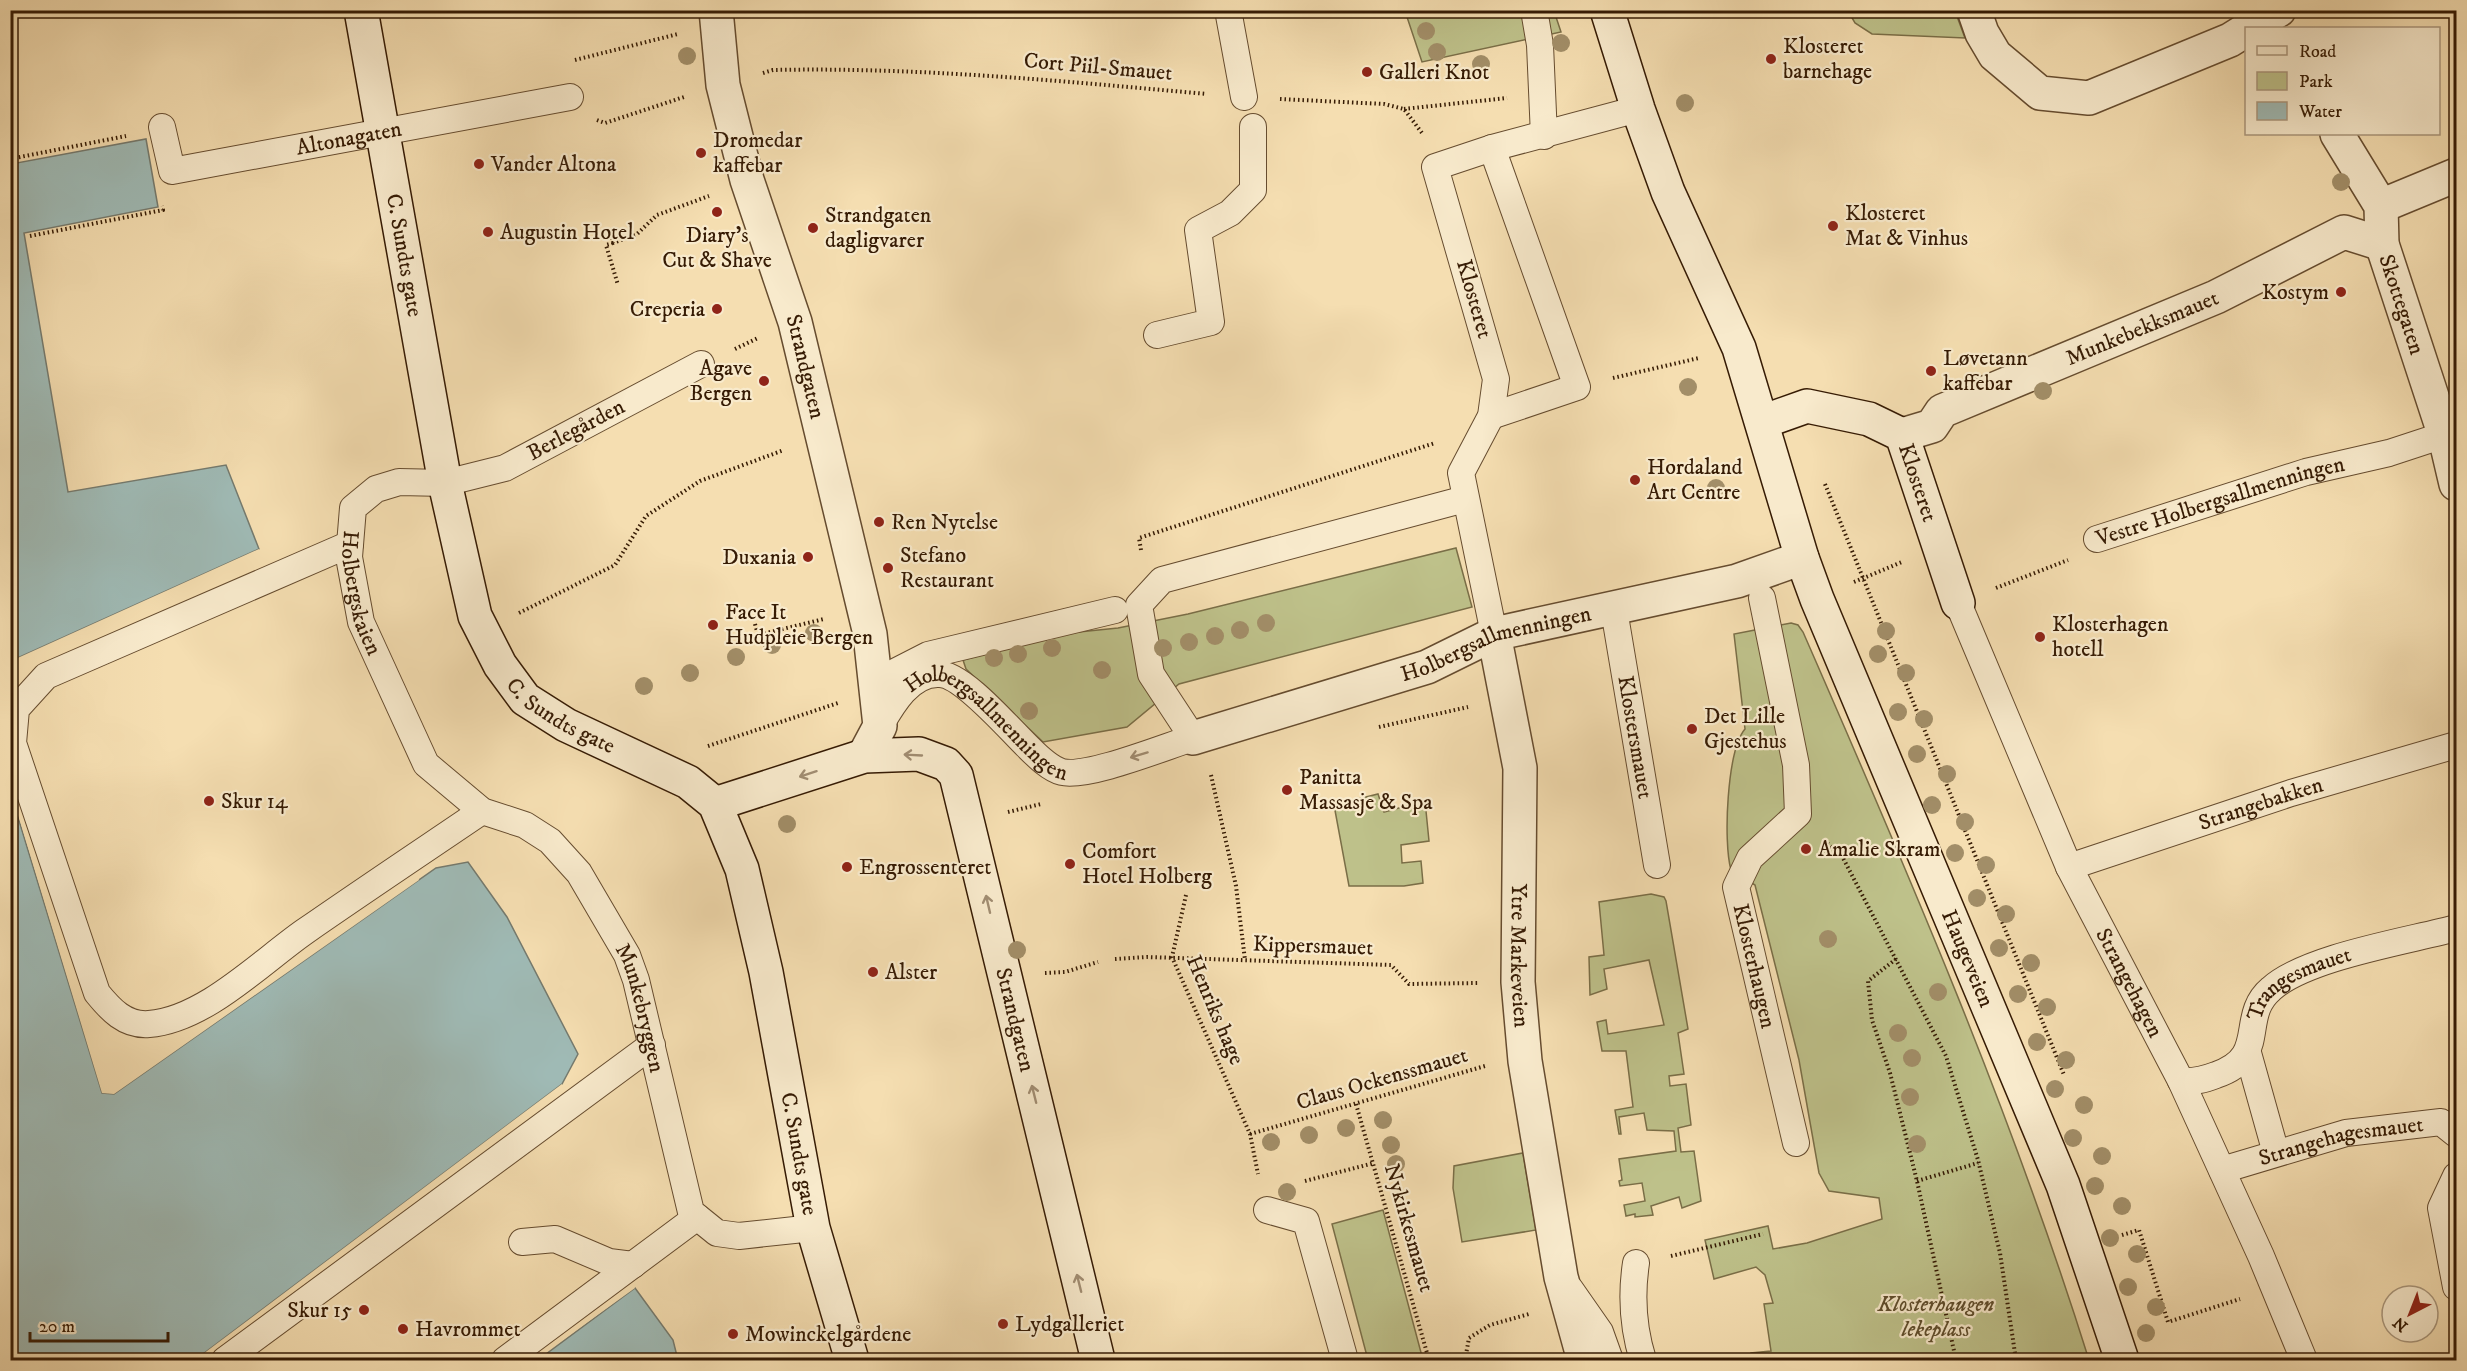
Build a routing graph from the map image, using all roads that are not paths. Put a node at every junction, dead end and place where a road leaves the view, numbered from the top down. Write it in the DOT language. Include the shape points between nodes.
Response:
graph roads {
  1 [pos="361,10"];
  2 [pos="1228,10"];
  3 [pos="1534,10"];
  4 [pos="1607,10"];
  5 [pos="1974,10"];
  6 [pos="2280,10"];
  7 [pos="717,17"];
  8 [pos="2251,27"];
  9 [pos="2288,27"];
  10 [pos="2245,31"];
  11 [pos="570,97"];
  12 [pos="1638,109"];
  13 [pos="162,127"];
  14 [pos="382,132"];
  15 [pos="2338,135"];
  16 [pos="1544,136"];
  17 [pos="1492,148"];
  18 [pos="2457,175"];
  19 [pos="2381,206"];
  20 [pos="2382,244"];
  21 [pos="1157,335"];
  22 [pos="701,364"];
  23 [pos="1491,416"];
  24 [pos="1762,422"];
  25 [pos="2450,432"];
  26 [pos="1902,435"];
  27 [pos="445,483"];
  28 [pos="2457,484"];
  29 [pos="1465,499"];
  30 [pos="2097,539"];
  31 [pos="350,544"];
  32 [pos="1802,558"];
  33 [pos="1762,598"];
  34 [pos="1958,603"];
  35 [pos="1116,610"];
  36 [pos="1614,610"];
  37 [pos="1494,634"];
  38 [pos="876,690"];
  39 [pos="880,726"];
  40 [pos="1193,738"];
  41 [pos="2457,745"];
  42 [pos="864,756"];
  43 [pos="426,764"];
  44 [pos="715,804"];
  45 [pos="482,811"];
  46 [pos="1657,865"];
  47 [pos="2069,867"];
  48 [pos="2457,928"];
  49 [pos="652,1045"];
  50 [pos="2248,1053"];
  51 [pos="2181,1081"];
  52 [pos="2457,1134"];
  53 [pos="1796,1143"];
  54 [pos="2276,1153"];
  55 [pos="2222,1170"];
  56 [pos="2457,1176"];
  57 [pos="1267,1210"];
  58 [pos="697,1217"];
  59 [pos="813,1228"];
  60 [pos="522,1242"];
  61 [pos="1636,1263"];
  62 [pos="633,1265"];
  63 [pos="2457,1287"];
  64 [pos="1564,1290"];
  65 [pos="225,1360"];
  66 [pos="505,1360"];
  67 [pos="852,1360"];
  68 [pos="1098,1360"];
  69 [pos="1345,1360"];
  70 [pos="1584,1360"];
  71 [pos="1610,1360"];
  72 [pos="1643,1360"];
  73 [pos="2122,1360"];
  74 [pos="2304,1360"];
  1 -- 14 [label="street, C. Sundts gate"];
  2 -- 21 [label="lane" via="1250,110 1252,190 1230,213 1198,230 1211,322"];
  3 -- 16 [label="lane" via="1540,45"];
  4 -- 12 [label="street"];
  5 -- 10 [label="street" via="1995,55 2040,93 2089,98"];
  6 -- 8 [label="street"];
  6 -- 9 [label="street"];
  7 -- 38 [label="street, Strandgaten" via="723,85 783,327 823,443 870,634"];
  11 -- 14 [label="lane, Altonagaten"];
  12 -- 16 [label="lane"];
  12 -- 24 [label="street" via="1671,199 1739,348"];
  13 -- 14 [label="lane, Altonagaten" via="172,171"];
  14 -- 27 [label="street, C. Sundts gate"];
  15 -- 19 [label="street, Skottegaten"];
  16 -- 17 [label="lane"];
  17 -- 23 [label="lane, Klosteret" via="1435,167 1496,379"];
  17 -- 23 [label="lane" via="1577,387"];
  18 -- 19 [label="street"];
  19 -- 20 [label="street, Skottegaten"];
  20 -- 25 [label="street, Skottegaten"];
  20 -- 26 [label="street, Munkebekksmauet" via="2344,232 2216,297 1942,411 1932,426"];
  22 -- 27 [label="lane, Berlegården" via="505,468"];
  23 -- 29 [label="lane, Klosteret" via="1461,473"];
  24 -- 26 [label="street, Klosteret" via="1807,406 1869,419"];
  24 -- 32 [label="street"];
  25 -- 28 [label="street, Skottegaten"];
  25 -- 30 [label="lane, Vestre Holbergsallmenningen" via="2389,453 2306,472"];
  26 -- 34 [label="street, Klosteret"];
  27 -- 31 [label="lane, Holbergskaien" via="399,482 376,489 353,508"];
  27 -- 44 [label="street, C. Sundts gate" via="475,616 500,665 525,699 566,725 688,782"];
  29 -- 37 [label="lane, Klosteret"];
  29 -- 40 [label="lane" via="1162,580 1149,591 1139,605 1151,674"];
  31 -- 43 [label="lane, Holbergskaien" via="361,621"];
  31 -- 45 [label="lane" via="45,676 16,709 13,743 97,993 116,1016 146,1024 174,1020 204,1005"];
  32 -- 36 [label="street, Holbergsallmenningen" via="1737,581"];
  32 -- 73 [label="street, Haugeveien" via="2063,1185"];
  33 -- 53 [label="lane, Klosterhaugen" via="1796,765 1798,814 1750,858 1736,887"];
  34 -- 47 [label="lane, Strangehagen"];
  35 -- 38 [label="lane" via="928,655 883,678"];
  36 -- 37 [label="street, Holbergsallmenningen"];
  36 -- 46 [label="lane, Klostersmauet"];
  37 -- 40 [label="street, Holbergsallmenningen" via="1427,667"];
  37 -- 64 [label="street, Ytre Markeveien" via="1520,768 1518,982 1525,1061"];
  38 -- 39 [label="street, Strandgaten"];
  40 -- 39 [label="lane, Holbergsallmenningen, one-way" via="1089,770 1061,772 1040,759 958,680 938,674 918,680 897,697"];
  39 -- 42 [label="street, Holbergsallmenningen"];
  41 -- 47 [label="lane, Strangebakken" via="2291,793"];
  42 -- 44 [label="street, one-way"];
  68 -- 42 [label="street, Strandgaten, one-way" via="956,775 946,764 919,754"];
  43 -- 45 [label="lane, Munkebryggen"];
  44 -- 59 [label="street, C. Sundts gate" via="742,869 764,961"];
  45 -- 49 [label="lane, Munkebryggen" via="525,825 550,841 579,873 627,955"];
  47 -- 51 [label="lane, Strangehagen"];
  48 -- 50 [label="lane, Trangesmauet" via="2314,964 2270,989 2256,1008"];
  49 -- 58 [label="lane, Munkebryggen" via="692,1212"];
  49 -- 65 [label="lane"];
  50 -- 51 [label="lane, Trangesmauet" via="2233,1069 2195,1082"];
  50 -- 54 [label="lane"];
  51 -- 55 [label="lane, Strangehagen"];
  52 -- 54 [label="lane, Strangehagesmauet" via="2441,1122 2346,1133"];
  54 -- 55 [label="lane, Strangehagesmauet"];
  55 -- 74 [label="lane, Strangehagen"];
  56 -- 63 [label="lane" via="2441,1208"];
  57 -- 69 [label="lane" via="1306,1221"];
  58 -- 59 [label="lane" via="717,1233 739,1236"];
  58 -- 62 [label="lane"];
  59 -- 67 [label="street, C. Sundts gate"];
  60 -- 62 [label="lane" via="555,1239 609,1262"];
  61 -- 72 [label="lane" via="1631,1292"];
  62 -- 66 [label="lane"];
  64 -- 70 [label="street, Ytre Markeveien"];
  64 -- 71 [label="lane, Ytre Markeveien" via="1600,1332"];
}
